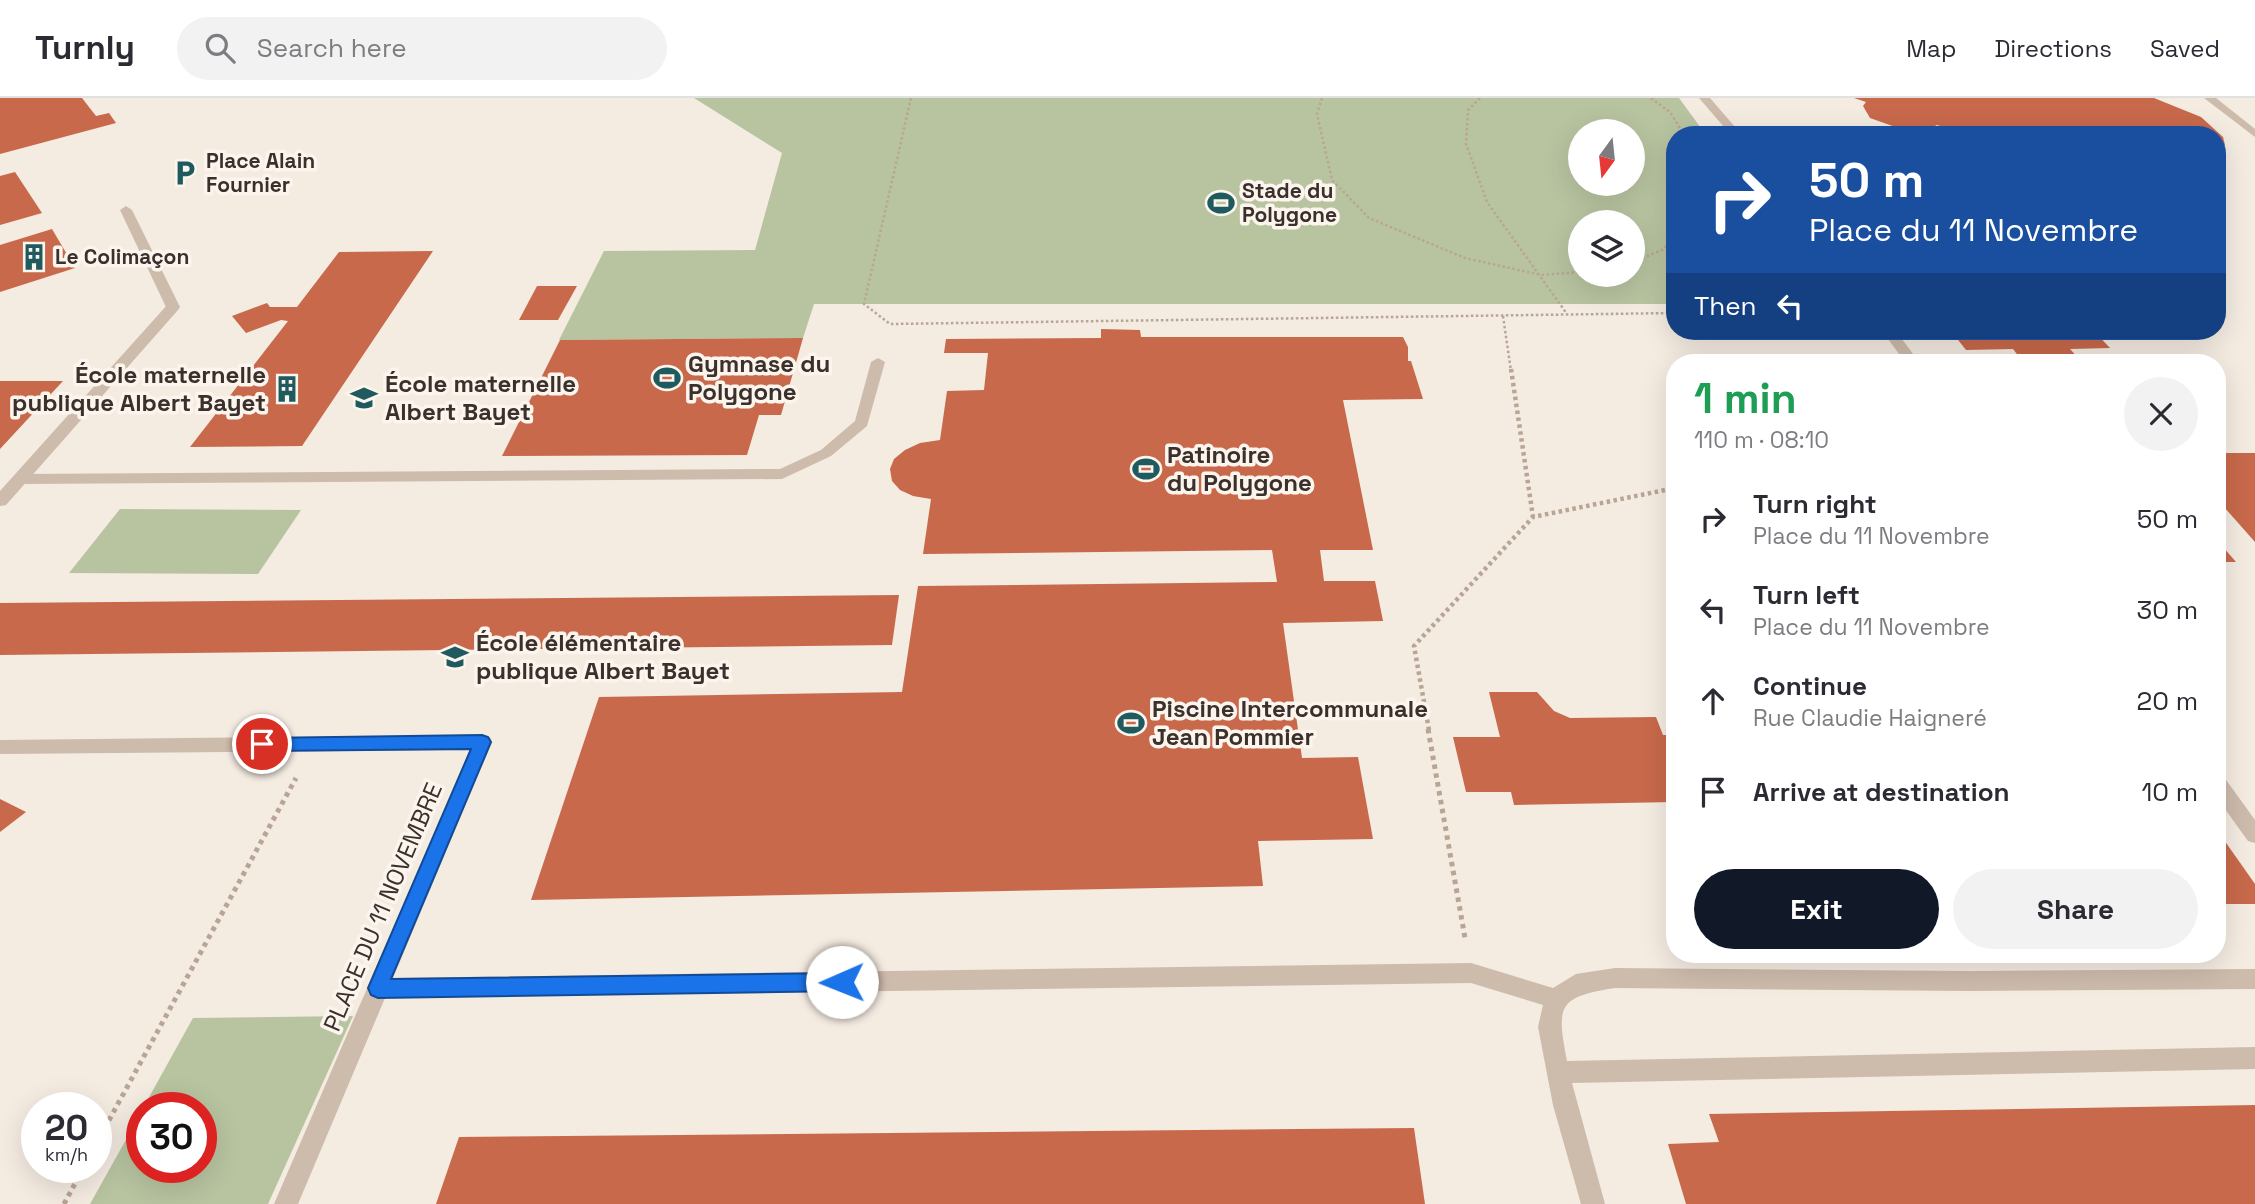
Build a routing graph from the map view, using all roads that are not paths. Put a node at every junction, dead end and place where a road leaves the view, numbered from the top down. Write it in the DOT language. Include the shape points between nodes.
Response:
graph roads {
  1 [pos="1704,98"];
  2 [pos="2209,98"];
  3 [pos="1729,126"];
  4 [pos="2255,134"];
  5 [pos="126,210"];
  6 [pos="878,362"];
  7 [pos="21,478"];
  8 [pos="0,501"];
  9 [pos="0,747"];
  10 [pos="2226,795"];
  11 [pos="2255,835"];
  12 [pos="2255,979"];
  13 [pos="378,988"];
  14 [pos="1556,999"];
  15 [pos="2255,1059"];
  16 [pos="1558,1072"];
  17 [pos="286,1204"];
  18 [pos="1593,1204"];
  1 -- 3 [label="street"];
  2 -- 4 [label="street"];
  5 -- 7 [label="street" via="173,307"];
  6 -- 7 [label="street" via="862,423 826,453 782,474"];
  7 -- 8 [label="street"];
  9 -- 13 [label="street, PLACE DU 11 NOVEMBRE" via="482,742"];
  10 -- 11 [label="street"];
  12 -- 14 [label="street" via="1615,978 1576,984"];
  13 -- 14 [label="street" via="1471,973"];
  13 -- 17 [label="street, PLACE DU 11 NOVEMBRE"];
  14 -- 16 [label="street" via="1549,1027"];
  15 -- 16 [label="street"];
  16 -- 18 [label="street"];
}
